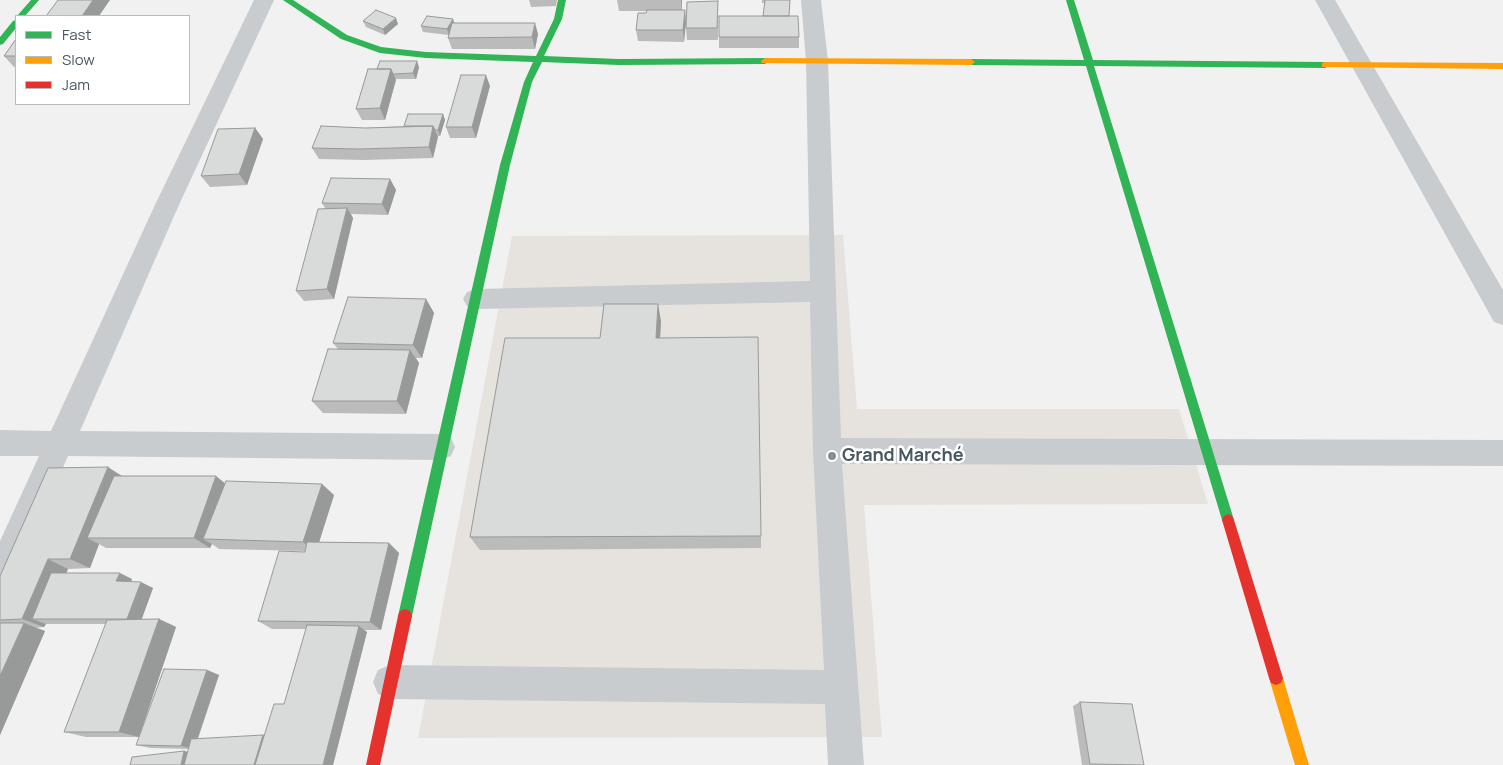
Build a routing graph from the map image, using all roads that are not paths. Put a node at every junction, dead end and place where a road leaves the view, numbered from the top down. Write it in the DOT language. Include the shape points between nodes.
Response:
graph roads {
  1 [pos="35,0"];
  2 [pos="264,0"];
  3 [pos="287,0"];
  4 [pos="562,0"];
  5 [pos="811,0"];
  6 [pos="1070,0"];
  7 [pos="1325,0"];
  8 [pos="23,15"];
  9 [pos="15,24"];
  10 [pos="0,42"];
  11 [pos="540,58"];
  12 [pos="817,60"];
  13 [pos="1090,64"];
  14 [pos="1360,64"];
  15 [pos="1503,66"];
  16 [pos="823,291"];
  17 [pos="476,299"];
  18 [pos="1503,314"];
  19 [pos="0,443"];
  20 [pos="59,443"];
  21 [pos="441,447"];
  22 [pos="827,451"];
  23 [pos="1207,451"];
  24 [pos="1503,453"];
  25 [pos="0,576"];
  26 [pos="390,682"];
  27 [pos="841,688"];
  28 [pos="373,765"];
  29 [pos="846,765"];
  30 [pos="1302,765"];
  1 -- 8 [label="street"];
  2 -- 20 [label="street"];
  3 -- 11 [label="street" via="344,38 380,50 426,56"];
  4 -- 11 [label="street" via="558,19"];
  5 -- 12 [label="street"];
  6 -- 13 [label="street"];
  7 -- 14 [label="street"];
  9 -- 10 [label="street"];
  11 -- 12 [label="street" via="619,62"];
  11 -- 17 [label="street" via="528,82 505,165"];
  12 -- 13 [label="street"];
  12 -- 16 [label="street"];
  13 -- 14 [label="street"];
  13 -- 23 [label="street"];
  14 -- 15 [label="street"];
  14 -- 18 [label="street"];
  16 -- 17 [label="street"];
  16 -- 22 [label="street"];
  17 -- 21 [label="street"];
  19 -- 20 [label="street"];
  20 -- 21 [label="street"];
  20 -- 25 [label="street"];
  21 -- 26 [label="street"];
  22 -- 23 [label="street"];
  22 -- 27 [label="street"];
  23 -- 24 [label="street"];
  23 -- 30 [label="street"];
  26 -- 27 [label="street"];
  26 -- 28 [label="street"];
  27 -- 29 [label="street"];
}
